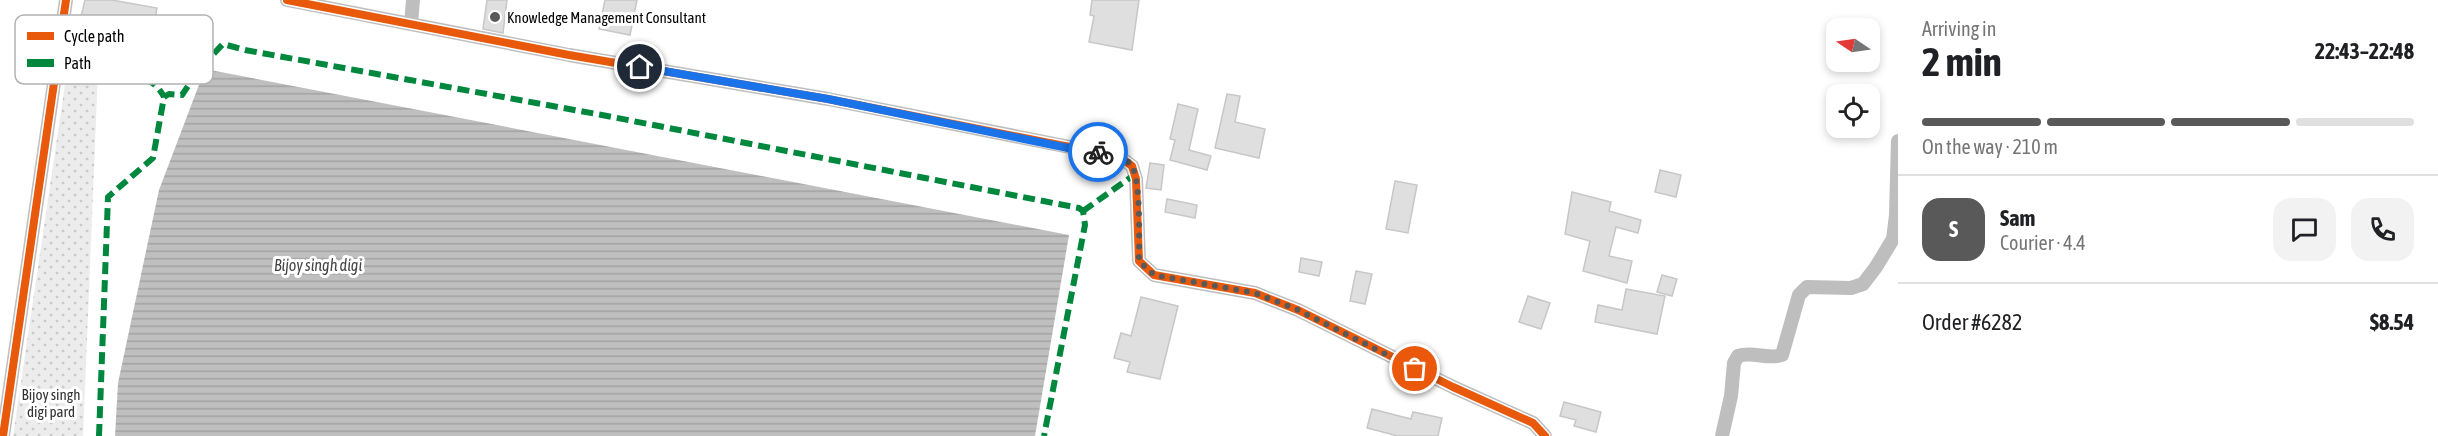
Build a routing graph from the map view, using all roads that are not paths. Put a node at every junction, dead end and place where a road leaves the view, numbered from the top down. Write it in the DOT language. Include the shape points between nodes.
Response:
graph roads {
  1 [pos="66,0"];
  2 [pos="287,0"];
  3 [pos="413,0"];
  4 [pos="64,15"];
  5 [pos="411,24"];
  6 [pos="54,84"];
  7 [pos="1898,141"];
  8 [pos="3,436"];
  9 [pos="1545,436"];
  10 [pos="1722,436"];
  1 -- 4 [label="street"];
  2 -- 5 [label="street"];
  3 -- 5 [label="street"];
  5 -- 9 [label="street" via="828,99 1120,157 1132,166 1136,179 1139,261 1154,275 1255,293 1298,310 1533,423"];
  6 -- 8 [label="street"];
  7 -- 10 [label="street" via="1893,239 1863,284 1851,288 1807,287 1799,295 1782,355 1738,356"];
}
